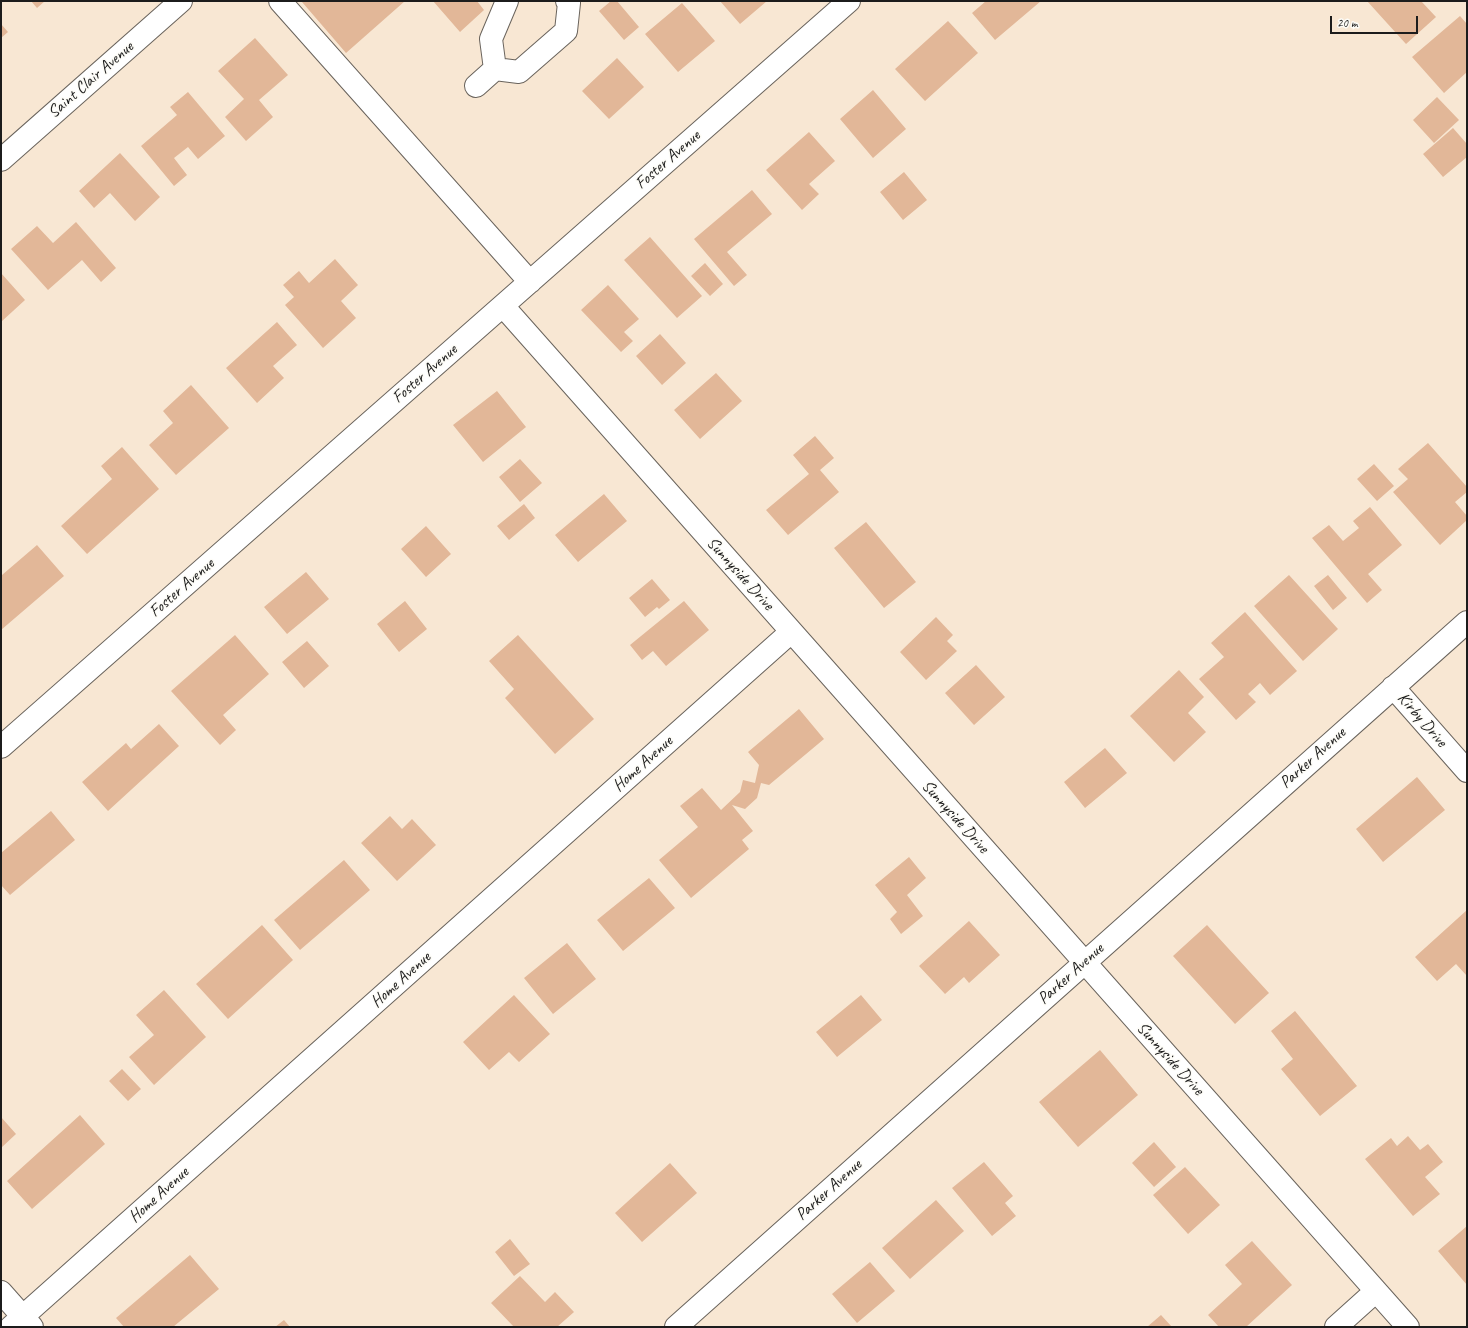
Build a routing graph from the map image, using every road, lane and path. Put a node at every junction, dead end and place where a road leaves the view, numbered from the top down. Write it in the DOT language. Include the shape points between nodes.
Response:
graph roads {
  1 [pos="180,1"];
  2 [pos="280,1"];
  3 [pos="507,1"];
  4 [pos="567,1"];
  5 [pos="849,1"];
  6 [pos="495,69"];
  7 [pos="476,86"];
  8 [pos="1,160"];
  9 [pos="530,282"];
  10 [pos="502,306"];
  11 [pos="1467,622"];
  12 [pos="792,632"];
  13 [pos="1393,687"];
  14 [pos="1,747"];
  15 [pos="1467,771"];
  16 [pos="1084,962"];
  17 [pos="1376,1291"];
  18 [pos="1,1292"];
  19 [pos="22,1323"];
  20 [pos="676,1327"];
  21 [pos="1336,1327"];
  22 [pos="1408,1327"];
  1 -- 8 [label="street, Saint Clair Avenue"];
  2 -- 9 [label="street"];
  3 -- 6 [label="street" via="491,39"];
  4 -- 6 [label="street" via="569,3 566,31 519,72"];
  5 -- 9 [label="street, Foster Avenue"];
  6 -- 7 [label="street"];
  9 -- 10 [label="street, Foster Avenue"];
  10 -- 12 [label="street, Sunnyside Drive"];
  10 -- 14 [label="street, Foster Avenue"];
  11 -- 13 [label="street, Parker Avenue"];
  12 -- 16 [label="street, Sunnyside Drive"];
  12 -- 19 [label="street, Home Avenue"];
  13 -- 15 [label="street, Kirby Drive"];
  13 -- 16 [label="street, Parker Avenue"];
  16 -- 17 [label="street, Sunnyside Drive"];
  16 -- 20 [label="street, Parker Avenue"];
  17 -- 21 [label="street"];
  17 -- 22 [label="street, Sunnyside Drive"];
  18 -- 19 [label="street"];
}
